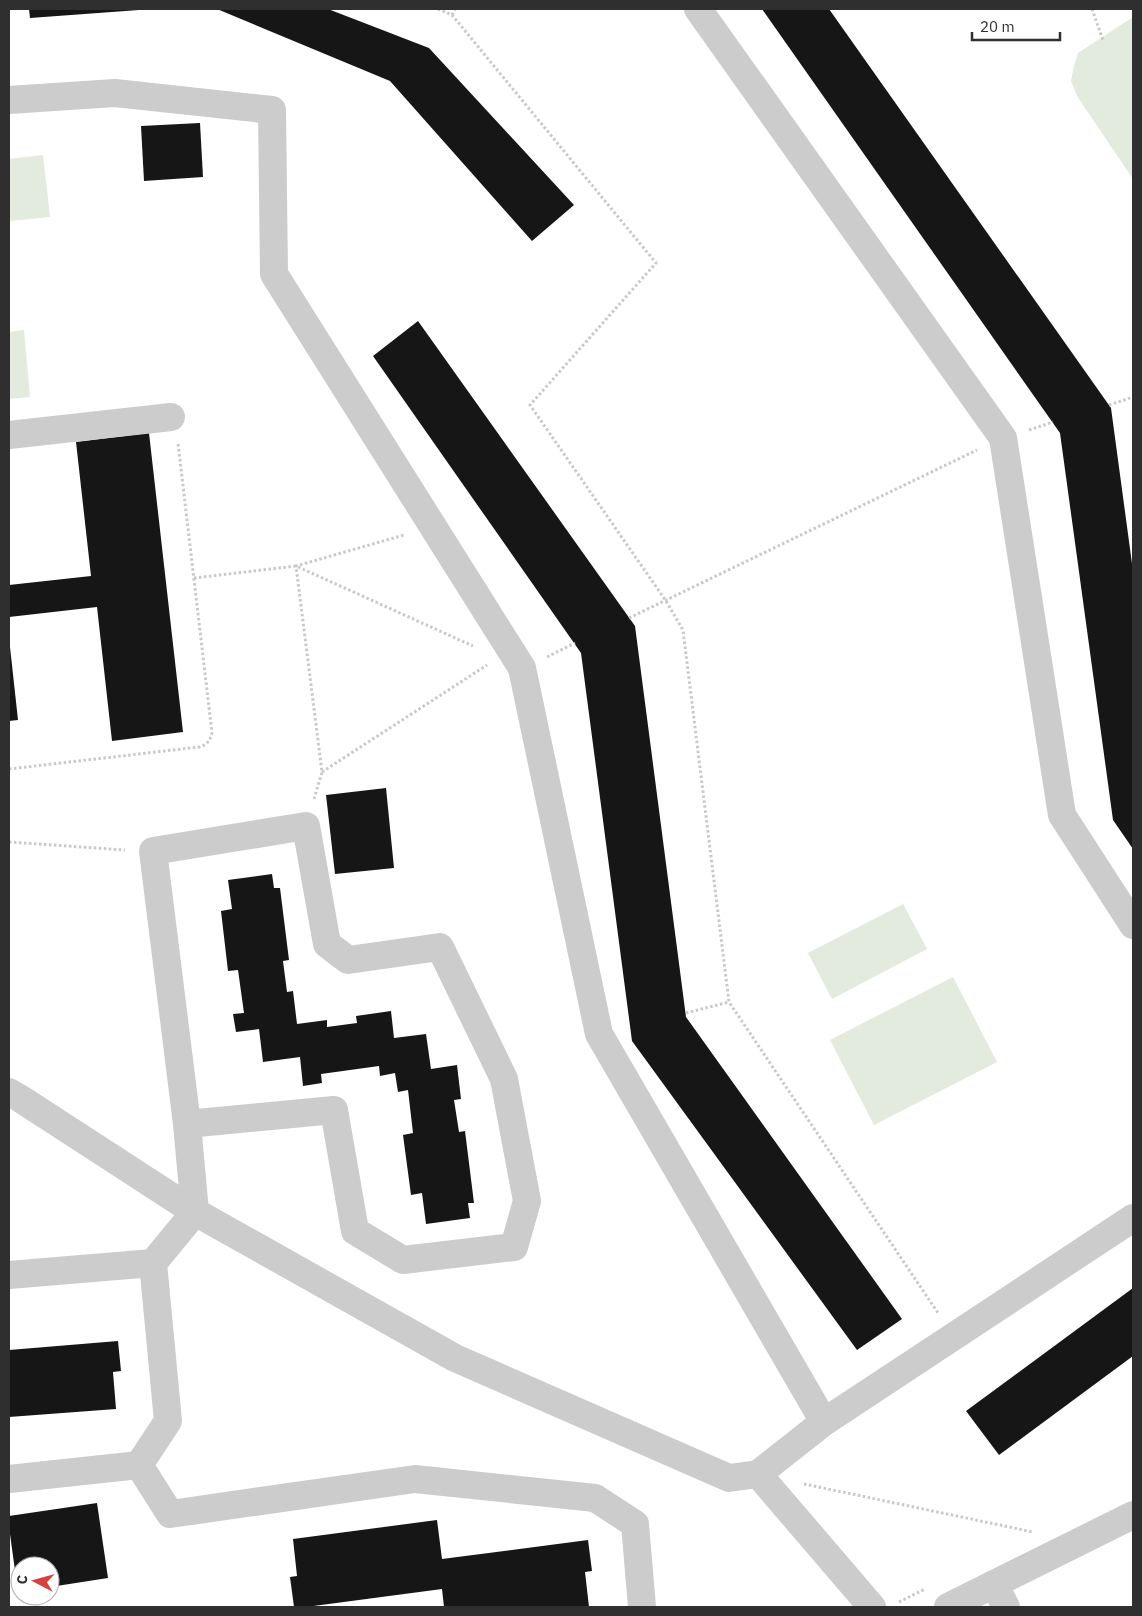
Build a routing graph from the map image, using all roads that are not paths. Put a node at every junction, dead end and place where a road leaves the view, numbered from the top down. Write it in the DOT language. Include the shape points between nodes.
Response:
graph roads {
  1 [pos="698,9"];
  2 [pos="9,100"];
  3 [pos="170,417"];
  4 [pos="9,435"];
  5 [pos="1133,925"];
  6 [pos="9,1092"];
  7 [pos="187,1124"];
  8 [pos="194,1212"];
  9 [pos="1133,1218"];
  10 [pos="154,1263"];
  11 [pos="9,1275"];
  12 [pos="824,1422"];
  13 [pos="139,1465"];
  14 [pos="758,1474"];
  15 [pos="9,1478"];
  16 [pos="1131,1520"];
  17 [pos="1000,1596"];
  18 [pos="642,1607"];
  19 [pos="872,1607"];
  20 [pos="948,1607"];
  1 -- 5 [label="street" via="1003,438 1062,815"];
  2 -- 12 [label="street" via="115,93 272,110 274,274 522,668 599,1034"];
  3 -- 4 [label="street"];
  6 -- 8 [label="street"];
  7 -- 7 [label="street" via="153,851 306,826 327,944 348,960 440,947 504,1079 526,1201 514,1247 403,1260 355,1231 334,1110"];
  7 -- 8 [label="street"];
  8 -- 10 [label="street"];
  8 -- 14 [label="street" via="455,1358 729,1478"];
  9 -- 12 [label="street"];
  10 -- 11 [label="street"];
  10 -- 13 [label="street" via="168,1421"];
  12 -- 14 [label="street"];
  13 -- 15 [label="street"];
  13 -- 18 [label="street" via="170,1514 415,1479 595,1498 635,1524"];
  14 -- 19 [label="street"];
  16 -- 17 [label="street"];
  17 -- 20 [label="street"];
}
